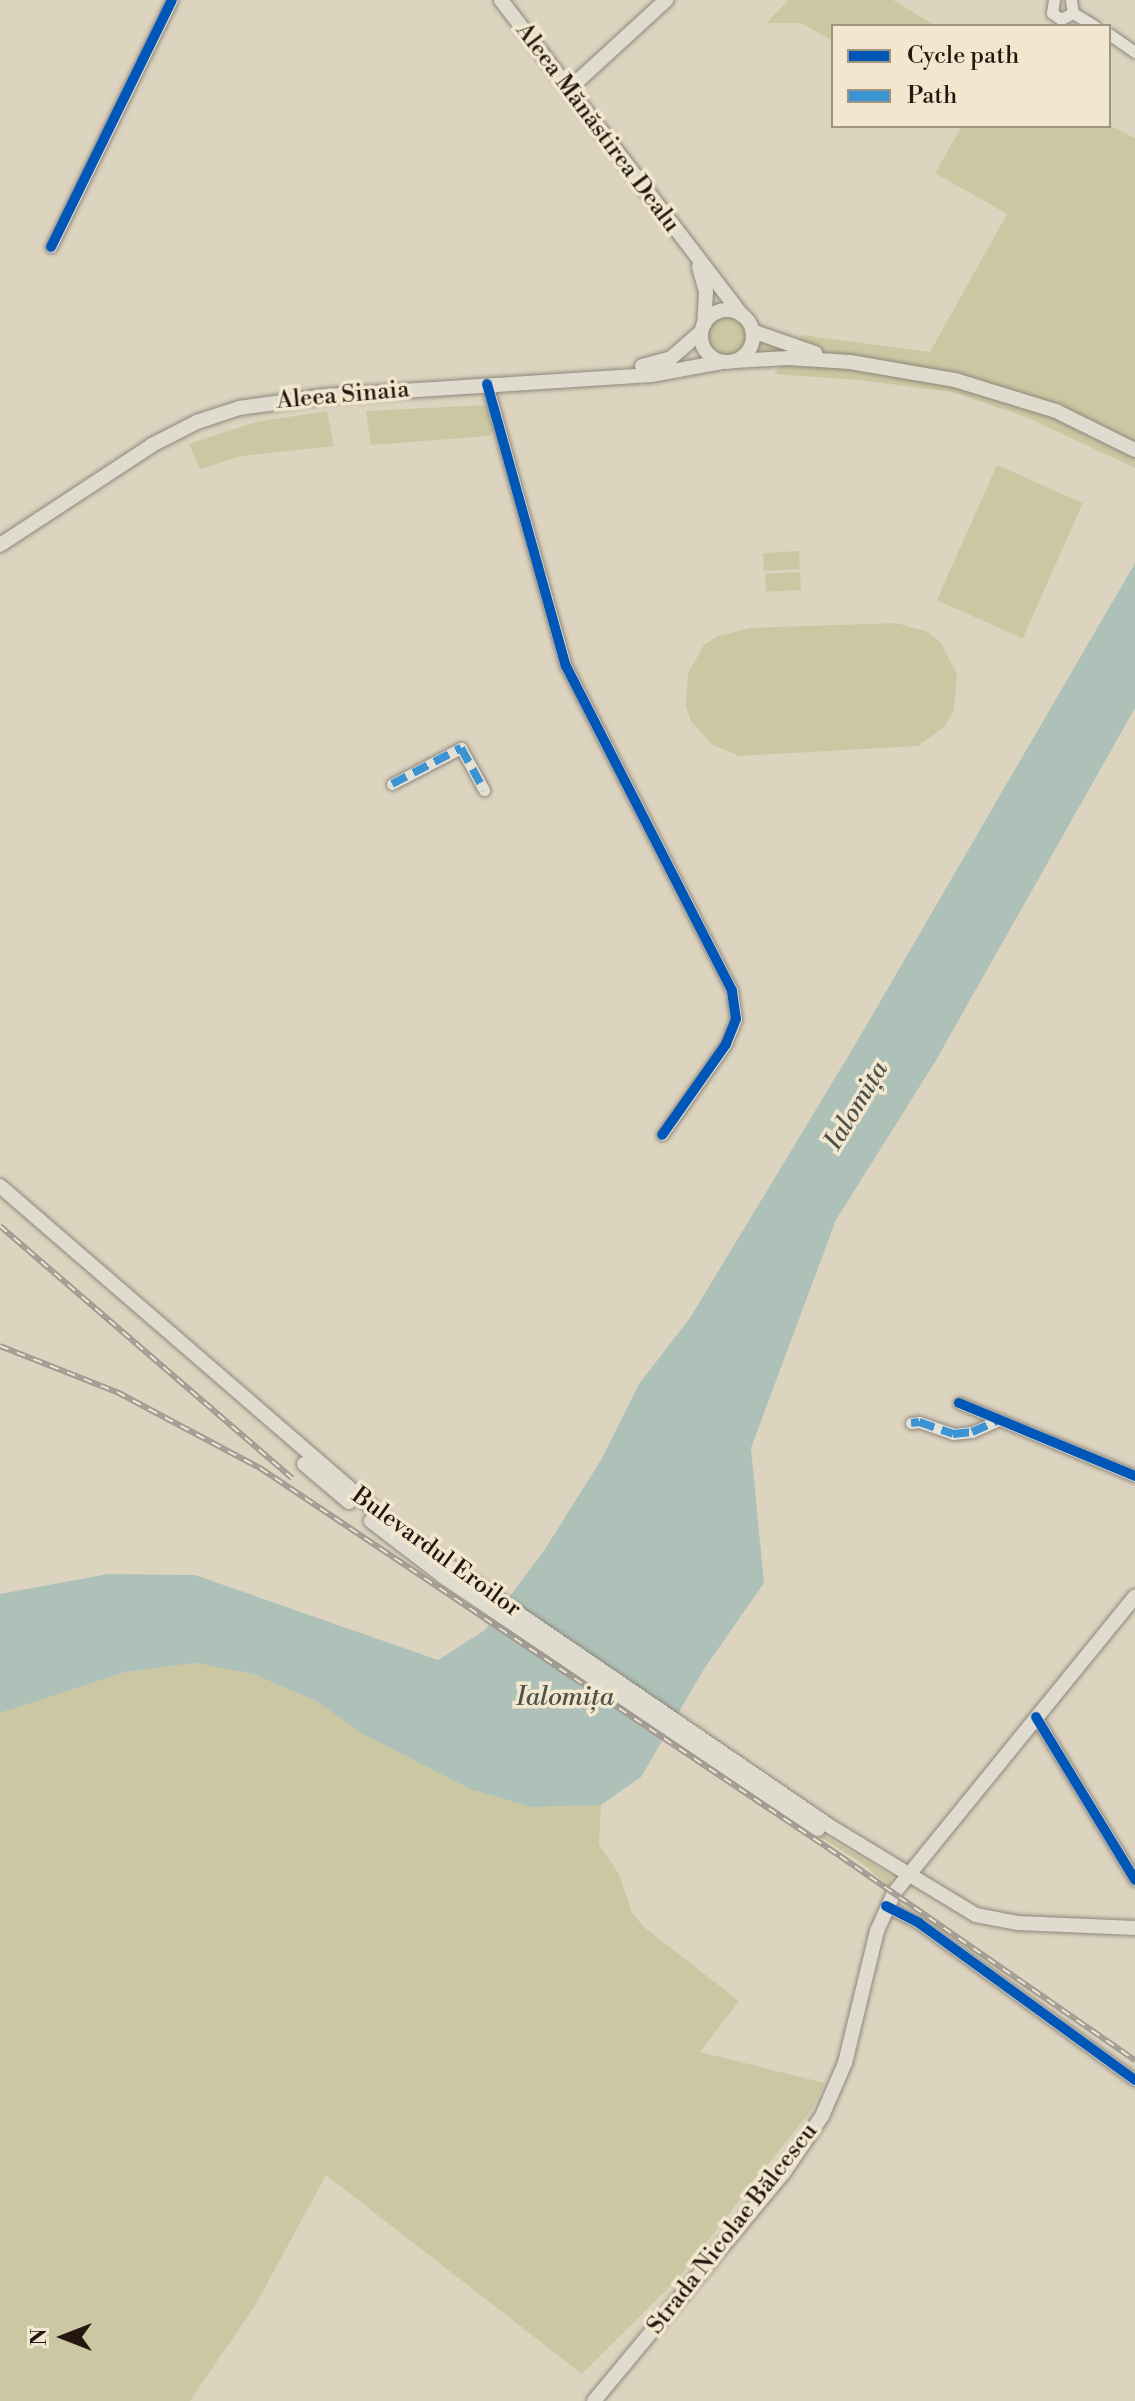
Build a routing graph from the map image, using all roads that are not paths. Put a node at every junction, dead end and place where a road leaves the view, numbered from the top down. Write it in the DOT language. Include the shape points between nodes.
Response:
graph roads {
  1 [pos="172,0"];
  2 [pos="501,0"];
  3 [pos="666,0"];
  4 [pos="1052,0"];
  5 [pos="1071,0"];
  6 [pos="1073,13"];
  7 [pos="1092,24"];
  8 [pos="1111,35"];
  9 [pos="1135,52"];
  10 [pos="569,89"];
  11 [pos="51,247"];
  12 [pos="694,255"];
  13 [pos="742,315"];
  14 [pos="702,328"];
  15 [pos="752,331"];
  16 [pos="728,361"];
  17 [pos="850,362"];
  18 [pos="487,384"];
  19 [pos="1135,450"];
  20 [pos="0,537"];
  21 [pos="0,545"];
  22 [pos="392,784"];
  23 [pos="484,790"];
  24 [pos="662,1135"];
  25 [pos="0,1186"];
  26 [pos="0,1198"];
  27 [pos="959,1403"];
  28 [pos="999,1420"];
  29 [pos="911,1423"];
  30 [pos="1135,1476"];
  31 [pos="448,1573"];
  32 [pos="1135,1596"];
  33 [pos="1135,1607"];
  34 [pos="1038,1720"];
  35 [pos="906,1875"];
  36 [pos="1135,1880"];
  37 [pos="886,1906"];
  38 [pos="1135,1928"];
  39 [pos="1135,2080"];
  40 [pos="594,2401"];
  1 -- 11 [label="street"];
  2 -- 10 [label="main road, Aleea Mănăstirea Dealu"];
  3 -- 10 [label="main road"];
  4 -- 6 [label="street" via="1057,18"];
  5 -- 6 [label="street"];
  6 -- 7 [label="street"];
  8 -- 9 [label="street"];
  10 -- 12 [label="main road, Aleea Mănăstirea Dealu"];
  12 -- 13 [label="main road, Aleea Mănăstirea Dealu"];
  12 -- 14 [label="main road, Aleea Mănăstirea Dealu" via="706,291"];
  13 -- 14 [label="main road, Aleea Sinaia" via="720,311"];
  13 -- 15 [label="main road"];
  14 -- 16 [label="main road" via="704,347"];
  14 -- 20 [label="main road, Aleea Sinaia" via="688,346 661,363 326,389 236,402 192,416 150,438"];
  15 -- 16 [label="main road" via="751,346"];
  15 -- 17 [label="main road"];
  16 -- 17 [label="main road, Aleea Sinaia"];
  16 -- 18 [label="main road, Aleea Sinaia" via="642,375"];
  17 -- 19 [label="main road" via="1003,393 1067,416"];
  18 -- 21 [label="main road, Aleea Sinaia" via="278,401 207,418 134,456"];
  18 -- 24 [label="street" via="566,666 732,991 736,1019 726,1044"];
  22 -- 23 [label="street" via="461,748"];
  25 -- 31 [label="main road, Bulevardul Eroilor"];
  26 -- 31 [label="main road, Bulevardul Eroilor" via="337,1492"];
  27 -- 28 [label="street"];
  28 -- 29 [label="street" via="953,1434"];
  28 -- 30 [label="street"];
  31 -- 35 [label="main road, Bulevardul Eroilor" via="861,1854"];
  32 -- 34 [label="main road"];
  33 -- 34 [label="main road"];
  34 -- 35 [label="main road"];
  34 -- 35 [label="main road" via="932,1854"];
  34 -- 36 [label="street"];
  35 -- 37 [label="main road, Strada Nicolae Bălcescu"];
  35 -- 38 [label="main road, Bulevardul Eroilor" via="986,1918"];
  37 -- 39 [label="street" via="919,1923"];
  37 -- 40 [label="main road, Strada Nicolae Bălcescu" via="845,2063 822,2116 774,2184"];
}
